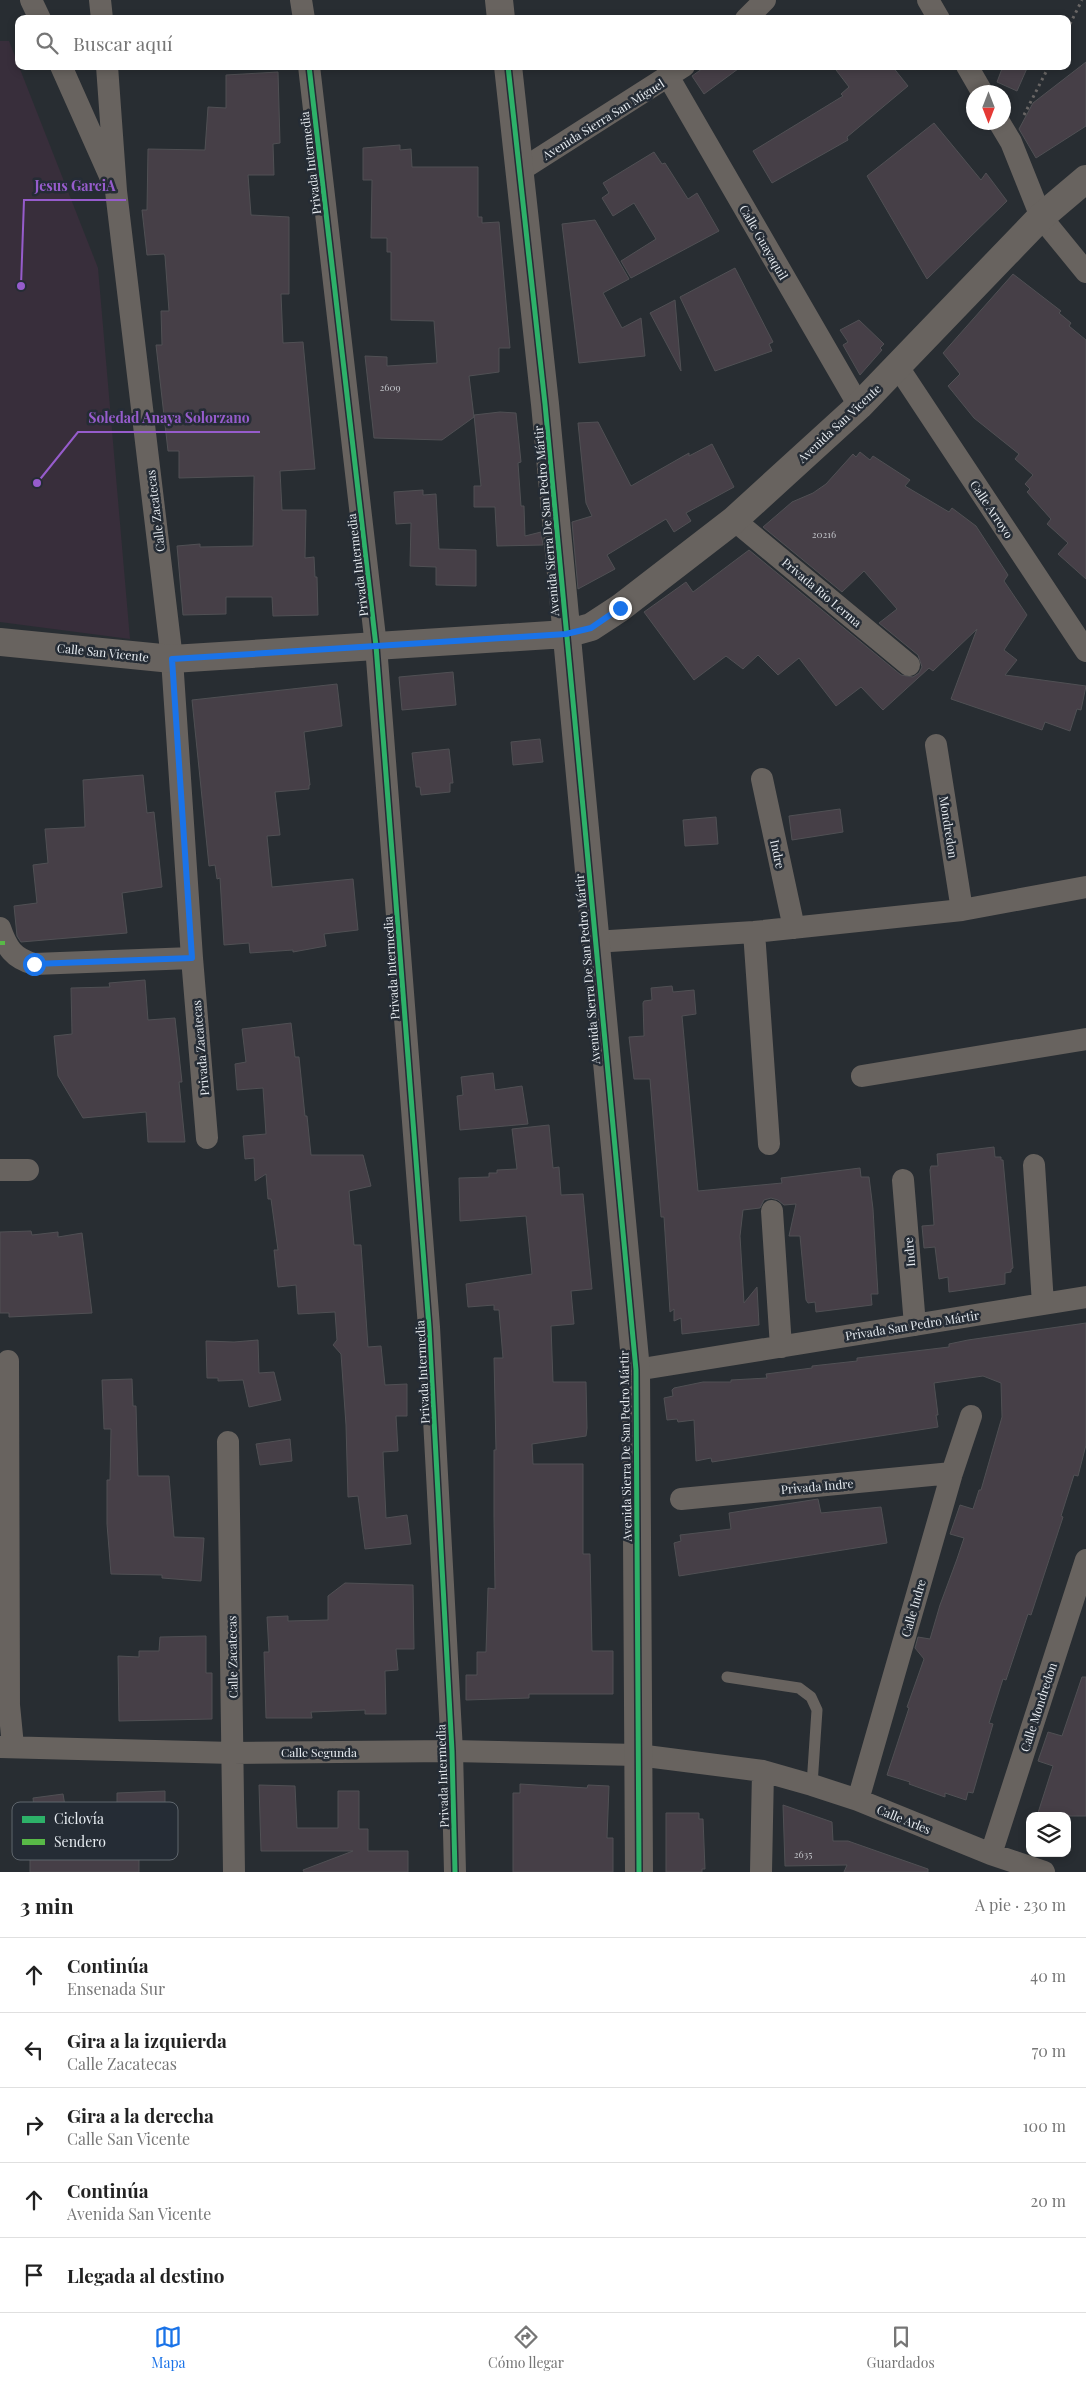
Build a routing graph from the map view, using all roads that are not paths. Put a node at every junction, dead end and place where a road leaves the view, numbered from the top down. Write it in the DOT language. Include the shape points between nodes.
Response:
graph roads {
  1 [pos="31,0"];
  2 [pos="100,0"];
  3 [pos="302,0"];
  4 [pos="499,0"];
  5 [pos="765,0"];
  6 [pos="928,0"];
  7 [pos="38,15"];
  8 [pos="102,15"];
  9 [pos="304,15"];
  10 [pos="501,15"];
  11 [pos="750,15"];
  12 [pos="937,15"];
  13 [pos="63,70"];
  14 [pos="107,70"];
  15 [pos="309,70"];
  16 [pos="508,70"];
  17 [pos="969,70"];
  18 [pos="677,72"];
  19 [pos="978,85"];
  20 [pos="1004,130"];
  21 [pos="521,170"];
  22 [pos="1086,179"];
  23 [pos="116,191"];
  24 [pos="1041,218"];
  25 [pos="1086,272"];
  26 [pos="898,367"];
  27 [pos="859,406"];
  28 [pos="734,520"];
  29 [pos="566,634"];
  30 [pos="0,642"];
  31 [pos="376,646"];
  32 [pos="1086,652"];
  33 [pos="172,659"];
  34 [pos="909,665"];
  35 [pos="936,744"];
  36 [pos="762,779"];
  37 [pos="1086,887"];
  38 [pos="962,910"];
  39 [pos="794,928"];
  40 [pos="754,932"];
  41 [pos="3,936"];
  42 [pos="594,942"];
  43 [pos="192,958"];
  44 [pos="1086,1039"];
  45 [pos="862,1076"];
  46 [pos="207,1138"];
  47 [pos="768,1144"];
  48 [pos="1034,1165"];
  49 [pos="0,1170"];
  50 [pos="28,1170"];
  51 [pos="904,1180"];
  52 [pos="772,1211"];
  53 [pos="1086,1297"];
  54 [pos="1043,1304"];
  55 [pos="915,1325"];
  56 [pos="781,1347"];
  57 [pos="8,1360"];
  58 [pos="636,1370"];
  59 [pos="4,1409"];
  60 [pos="971,1416"];
  61 [pos="228,1442"];
  62 [pos="952,1473"];
  63 [pos="682,1499"];
  64 [pos="1086,1560"];
  65 [pos="5,1572"];
  66 [pos="728,1677"];
  67 [pos="7,1746"];
  68 [pos="452,1751"];
  69 [pos="233,1753"];
  70 [pos="638,1755"];
  71 [pos="763,1771"];
  72 [pos="812,1785"];
  73 [pos="858,1800"];
  74 [pos="990,1854"];
  75 [pos="234,1872"];
  76 [pos="455,1872"];
  77 [pos="639,1872"];
  78 [pos="760,1872"];
  79 [pos="1044,1872"];
  1 -- 7 [label="street"];
  2 -- 8 [label="street"];
  3 -- 9 [label="street"];
  4 -- 10 [label="street"];
  5 -- 11 [label="street"];
  6 -- 12 [label="street"];
  13 -- 23 [label="street"];
  14 -- 23 [label="street, Calle Zacatecas"];
  15 -- 31 [label="street, Privada Intermedia"];
  16 -- 21 [label="street, Avenida Sierra De San Pedro Mártir"];
  17 -- 19 [label="street"];
  18 -- 21 [label="street, Avenida Sierra San Miguel"];
  18 -- 27 [label="street, Calle Guayaquil"];
  20 -- 24 [label="street"];
  21 -- 29 [label="street, Avenida Sierra De San Pedro Mártir"];
  22 -- 24 [label="street, Avenida San Vicente"];
  23 -- 33 [label="street, Calle Zacatecas"];
  24 -- 25 [label="street"];
  24 -- 26 [label="street, Avenida San Vicente"];
  26 -- 27 [label="street, Avenida San Vicente"];
  26 -- 32 [label="street, Calle Arroyo"];
  27 -- 28 [label="street, Avenida San Vicente"];
  28 -- 29 [label="street, Avenida San Vicente" via="591,628"];
  28 -- 34 [label="street, Privada Río Lerma"];
  29 -- 31 [label="street, Calle San Vicente"];
  29 -- 42 [label="street, Avenida Sierra De San Pedro Mártir"];
  30 -- 33 [label="street, Calle San Vicente"];
  31 -- 33 [label="street, Calle San Vicente"];
  31 -- 68 [label="street, Privada Intermedia" via="430,1327"];
  33 -- 43 [label="street, Calle Zacatecas"];
  35 -- 38 [label="street, Mondredon"];
  36 -- 39 [label="street, Indre"];
  37 -- 38 [label="street"];
  38 -- 39 [label="street"];
  39 -- 40 [label="street"];
  40 -- 42 [label="street"];
  40 -- 47 [label="street"];
  41 -- 43 [label="street" via="10,952 20,960 34,964"];
  42 -- 58 [label="street, Avenida Sierra De San Pedro Mártir"];
  43 -- 46 [label="street, Privada Zacatecas"];
  44 -- 45 [label="street"];
  48 -- 54 [label="street"];
  49 -- 50 [label="street"];
  51 -- 55 [label="street, Indre"];
  52 -- 56 [label="street"];
  53 -- 54 [label="street, Privada San Pedro Mártir"];
  54 -- 55 [label="street, Privada San Pedro Mártir"];
  55 -- 56 [label="street, Privada San Pedro Mártir"];
  56 -- 58 [label="street, Privada San Pedro Mártir"];
  57 -- 59 [label="street"];
  58 -- 70 [label="street, Avenida Sierra De San Pedro Mártir"];
  59 -- 65 [label="street"];
  60 -- 62 [label="street, Calle Indre"];
  61 -- 69 [label="street, Calle Zacatecas"];
  62 -- 63 [label="street, Privada Indre"];
  62 -- 73 [label="street, Calle Indre"];
  64 -- 74 [label="street, Calle Mondredon"];
  65 -- 67 [label="street" via="10,1705"];
  66 -- 72 [label="lane" via="798,1688 811,1696 817,1710"];
  67 -- 69 [label="street, Calle Segunda"];
  68 -- 69 [label="street, Calle Segunda"];
  68 -- 70 [label="street, Calle Segunda"];
  68 -- 76 [label="street, Privada Intermedia"];
  69 -- 75 [label="street, Calle Zacatecas"];
  70 -- 71 [label="street, Calle Arles"];
  70 -- 77 [label="street, Avenida Sierra De San Pedro Mártir"];
  71 -- 72 [label="street, Calle Arles"];
  71 -- 78 [label="street"];
  72 -- 73 [label="street, Calle Arles"];
  73 -- 74 [label="street, Calle Arles"];
  74 -- 79 [label="street, Calle Arles"];
}
